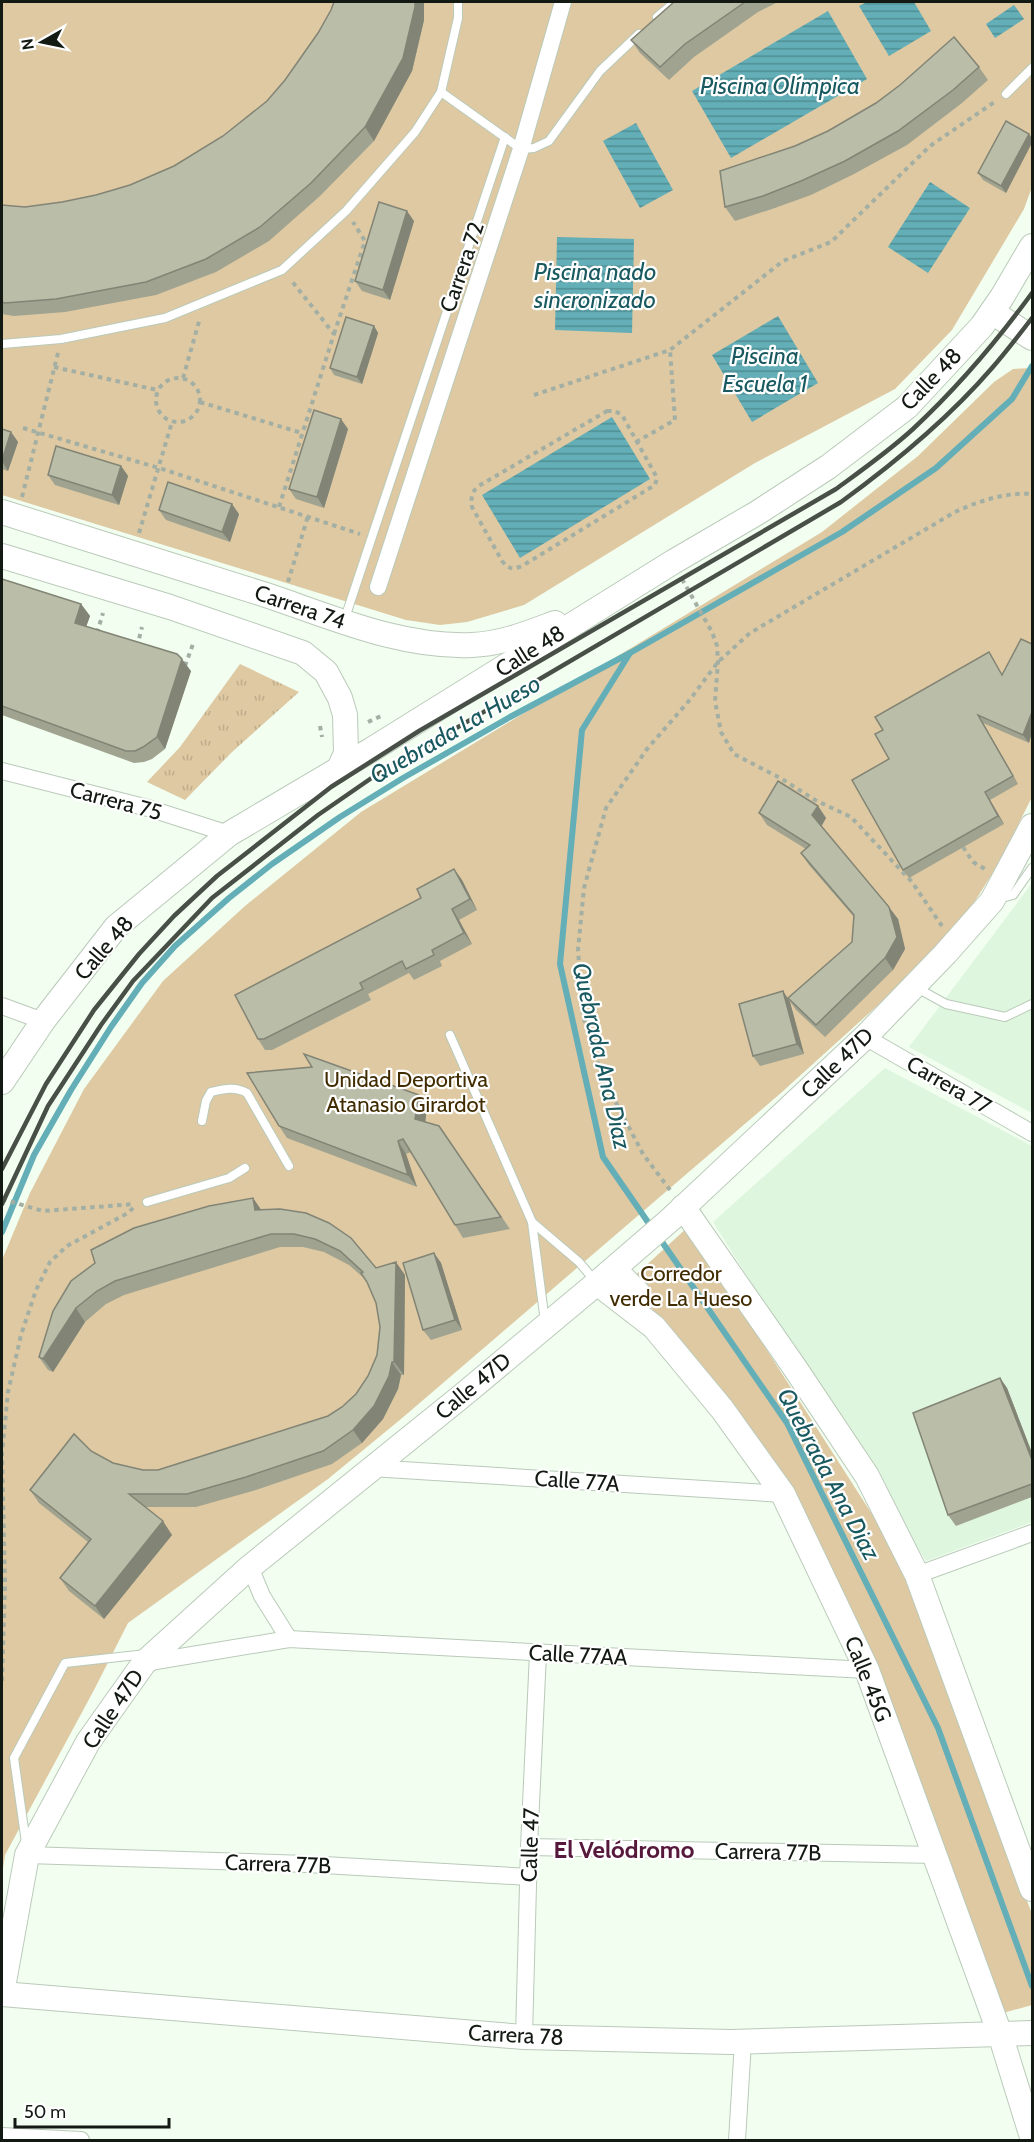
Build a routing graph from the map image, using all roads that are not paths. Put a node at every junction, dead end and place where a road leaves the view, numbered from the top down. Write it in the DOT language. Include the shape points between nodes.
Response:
graph roads {
  1 [pos="458,2"];
  2 [pos="563,2"];
  3 [pos="675,2"];
  4 [pos="1032,68"];
  5 [pos="441,92"];
  6 [pos="1006,94"];
  7 [pos="505,137"];
  8 [pos="520,149"];
  9 [pos="1032,246"];
  10 [pos="993,312"];
  11 [pos="1032,338"];
  12 [pos="2,344"];
  13 [pos="12,506"];
  14 [pos="2,556"];
  15 [pos="378,587"];
  16 [pos="602,606"];
  17 [pos="343,623"];
  18 [pos="339,769"];
  19 [pos="2,771"];
  20 [pos="1032,826"];
  21 [pos="229,834"];
  22 [pos="1032,868"];
  23 [pos="992,901"];
  24 [pos="915,986"];
  25 [pos="1032,1004"];
  26 [pos="2,1006"];
  27 [pos="43,1020"];
  28 [pos="450,1035"];
  29 [pos="865,1037"];
  30 [pos="2,1082"];
  31 [pos="202,1121"];
  32 [pos="1032,1132"];
  33 [pos="289,1166"];
  34 [pos="245,1168"];
  35 [pos="147,1202"];
  36 [pos="675,1206"];
  37 [pos="532,1222"];
  38 [pos="610,1272"];
  39 [pos="545,1325"];
  40 [pos="371,1468"];
  41 [pos="783,1494"];
  42 [pos="1032,1533"];
  43 [pos="250,1567"];
  44 [pos="917,1575"];
  45 [pos="290,1639"];
  46 [pos="538,1653"];
  47 [pos="149,1658"];
  48 [pos="867,1670"];
  49 [pos="529,1847"];
  50 [pos="27,1855"];
  51 [pos="934,1856"];
  52 [pos="529,1877"];
  53 [pos="1032,1889"];
  54 [pos="2,1993"];
  55 [pos="1021,2036"];
  56 [pos="524,2037"];
  57 [pos="743,2042"];
  58 [pos="2,2136"];
  59 [pos="1032,2137"];
  60 [pos="81,2140"];
  61 [pos="736,2140"];
  1 -- 5 [label="lane"];
  2 -- 8 [label="street"];
  3 -- 8 [label="lane" via="600,70 549,141"];
  4 -- 6 [label="lane"];
  5 -- 7 [label="lane"];
  5 -- 12 [label="lane" via="415,132 346,211 282,270 165,318 61,339"];
  7 -- 8 [label="lane"];
  7 -- 17 [label="lane, Carrera 72"];
  8 -- 15 [label="street"];
  9 -- 10 [label="main road, Calle 48"];
  10 -- 11 [label="main road"];
  10 -- 16 [label="main road, Calle 48" via="907,406 828,467"];
  13 -- 17 [label="main road, Carrera 74"];
  14 -- 18 [label="main road, Carrera 74" via="303,653 326,672 340,698 345,715 346,753"];
  16 -- 17 [label="main road, Carrera 74" via="508,640 473,645 410,639"];
  16 -- 18 [label="main road, Calle 48"];
  18 -- 21 [label="main road, Calle 48"];
  19 -- 21 [label="street, Carrera 75" via="148,808"];
  20 -- 23 [label="main road, Calle 47D"];
  21 -- 27 [label="main road, Calle 48" via="116,927"];
  22 -- 23 [label="lane" via="1013,895"];
  23 -- 24 [label="main road, Calle 47D"];
  24 -- 25 [label="lane" via="946,1004 1005,1017"];
  24 -- 29 [label="main road, Calle 47D"];
  26 -- 27 [label="street"];
  27 -- 30 [label="main road, Calle 48"];
  28 -- 37 [label="lane"];
  29 -- 32 [label="street, Carrera 77"];
  29 -- 36 [label="main road, Calle 47D"];
  31 -- 33 [label="lane" via="211,1092 239,1088 247,1093"];
  34 -- 35 [label="lane" via="229,1178"];
  36 -- 38 [label="main road, Calle 47D"];
  36 -- 44 [label="main road" via="795,1368 867,1476"];
  37 -- 38 [label="lane" via="579,1262"];
  37 -- 39 [label="lane"];
  38 -- 39 [label="main road, Calle 47D"];
  38 -- 41 [label="main road, Calle 45G" via="634,1310 654,1327 722,1409"];
  39 -- 40 [label="main road, Calle 47D"];
  40 -- 41 [label="street, Calle 77A"];
  40 -- 43 [label="main road, Calle 47D"];
  41 -- 48 [label="main road, Calle 45G"];
  42 -- 44 [label="street"];
  43 -- 45 [label="street" via="262,1596"];
  43 -- 47 [label="main road, Calle 47D"];
  44 -- 53 [label="main road"];
  45 -- 46 [label="street, Calle 77AA"];
  45 -- 47 [label="street, Calle 77AA"];
  46 -- 48 [label="street, Calle 77AA"];
  46 -- 49 [label="street, Calle 47"];
  47 -- 50 [label="main road, Calle 47D" via="88,1742"];
  47 -- 50 [label="lane" via="65,1664 14,1758"];
  48 -- 51 [label="main road, Calle 45G"];
  49 -- 51 [label="street, Carrera 77B"];
  49 -- 52 [label="street, Calle 47"];
  50 -- 52 [label="street, Carrera 77B" via="307,1864"];
  50 -- 54 [label="main road, Calle 47D"];
  51 -- 55 [label="main road, Calle 45G"];
  52 -- 56 [label="street, Calle 47"];
  54 -- 56 [label="main road, Carrera 78"];
  55 -- 57 [label="main road, Carrera 78"];
  55 -- 59 [label="main road, Calle 45G" via="1011,2063"];
  56 -- 57 [label="main road, Carrera 78"];
  57 -- 61 [label="street"];
  58 -- 60 [label="street"];
}
